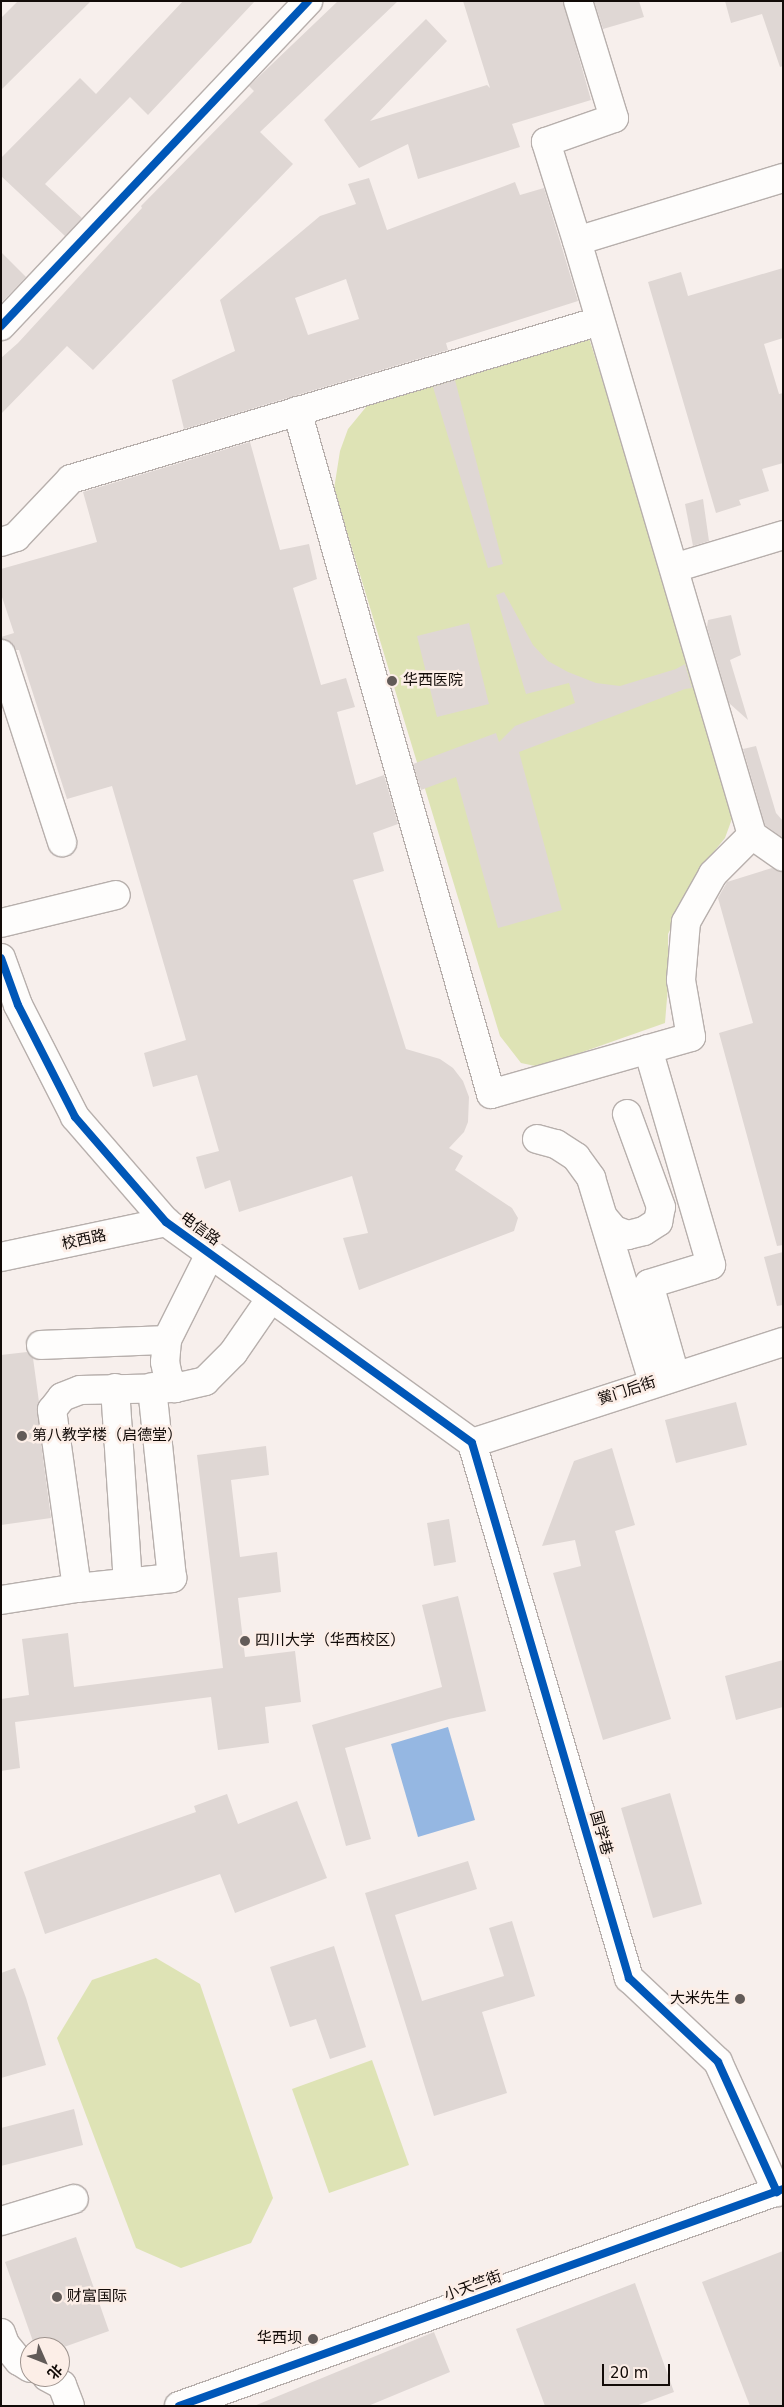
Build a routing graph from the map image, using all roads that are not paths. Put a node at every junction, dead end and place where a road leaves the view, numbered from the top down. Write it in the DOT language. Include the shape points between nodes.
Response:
graph roads {
  1 [pos="308,1"];
  2 [pos="578,1"];
  3 [pos="783,178"];
  4 [pos="577,241"];
  5 [pos="600,321"];
  6 [pos="1,326"];
  7 [pos="297,411"];
  8 [pos="783,536"];
  9 [pos="1,542"];
  10 [pos="674,568"];
  11 [pos="1,654"];
  12 [pos="752,835"];
  13 [pos="62,842"];
  14 [pos="783,857"];
  15 [pos="116,894"];
  16 [pos="1,923"];
  17 [pos="1,958"];
  18 [pos="9,1006"];
  19 [pos="648,1049"];
  20 [pos="627,1114"];
  21 [pos="538,1139"];
  22 [pos="604,1218"];
  23 [pos="166,1222"];
  24 [pos="210,1254"];
  25 [pos="1,1257"];
  26 [pos="271,1298"];
  27 [pos="167,1340"];
  28 [pos="783,1342"];
  29 [pos="41,1345"];
  30 [pos="664,1379"];
  31 [pos="115,1388"];
  32 [pos="164,1388"];
  33 [pos="472,1443"];
  34 [pos="128,1583"];
  35 [pos="77,1588"];
  36 [pos="1,1600"];
  37 [pos="780,2191"];
  38 [pos="74,2199"];
  39 [pos="1,2221"];
  40 [pos="1,2334"];
  41 [pos="20,2362"];
  42 [pos="63,2387"];
  43 [pos="70,2406"];
  44 [pos="179,2406"];
  1 -- 6 [label="street"];
  2 -- 4 [label="street" via="614,118 546,142"];
  3 -- 4 [label="street"];
  4 -- 5 [label="street"];
  5 -- 7 [label="street"];
  5 -- 10 [label="street"];
  7 -- 9 [label="street" via="71,479 16,537"];
  7 -- 19 [label="street" via="491,1094"];
  8 -- 10 [label="street"];
  10 -- 12 [label="street"];
  11 -- 13 [label="street"];
  12 -- 14 [label="street"];
  12 -- 19 [label="street" via="713,874 686,922 681,980 691,1037"];
  15 -- 16 [label="street"];
  17 -- 18 [label="street, 电信路"];
  18 -- 23 [label="street, 电信路" via="75,1117"];
  19 -- 30 [label="street" via="711,1265 648,1284"];
  20 -- 22 [label="street" via="661,1207 658,1222 644,1231 628,1235 614,1230"];
  21 -- 22 [label="street" via="556,1144 576,1157 591,1178"];
  22 -- 30 [label="street"];
  23 -- 24 [label="street, 电信路"];
  23 -- 25 [label="street, 校西路"];
  24 -- 26 [label="street, 电信路"];
  24 -- 27 [label="street"];
  26 -- 32 [label="street" via="232,1353 205,1382"];
  26 -- 33 [label="street, 电信路"];
  27 -- 29 [label="street"];
  27 -- 32 [label="street" via="164,1362 168,1376"];
  28 -- 30 [label="street, 黉门后街"];
  30 -- 33 [label="street, 黉门后街"];
  31 -- 32 [label="street"];
  31 -- 34 [label="street"];
  31 -- 35 [label="street" via="80,1390 62,1397 52,1410"];
  32 -- 34 [label="street" via="172,1578"];
  33 -- 37 [label="street, 国学巷" via="629,1978 718,2062"];
  34 -- 35 [label="street"];
  35 -- 36 [label="street"];
  37 -- 44 [label="street, 小天竺街"];
  38 -- 39 [label="street"];
  40 -- 41 [label="street"];
  42 -- 43 [label="street"];
}
